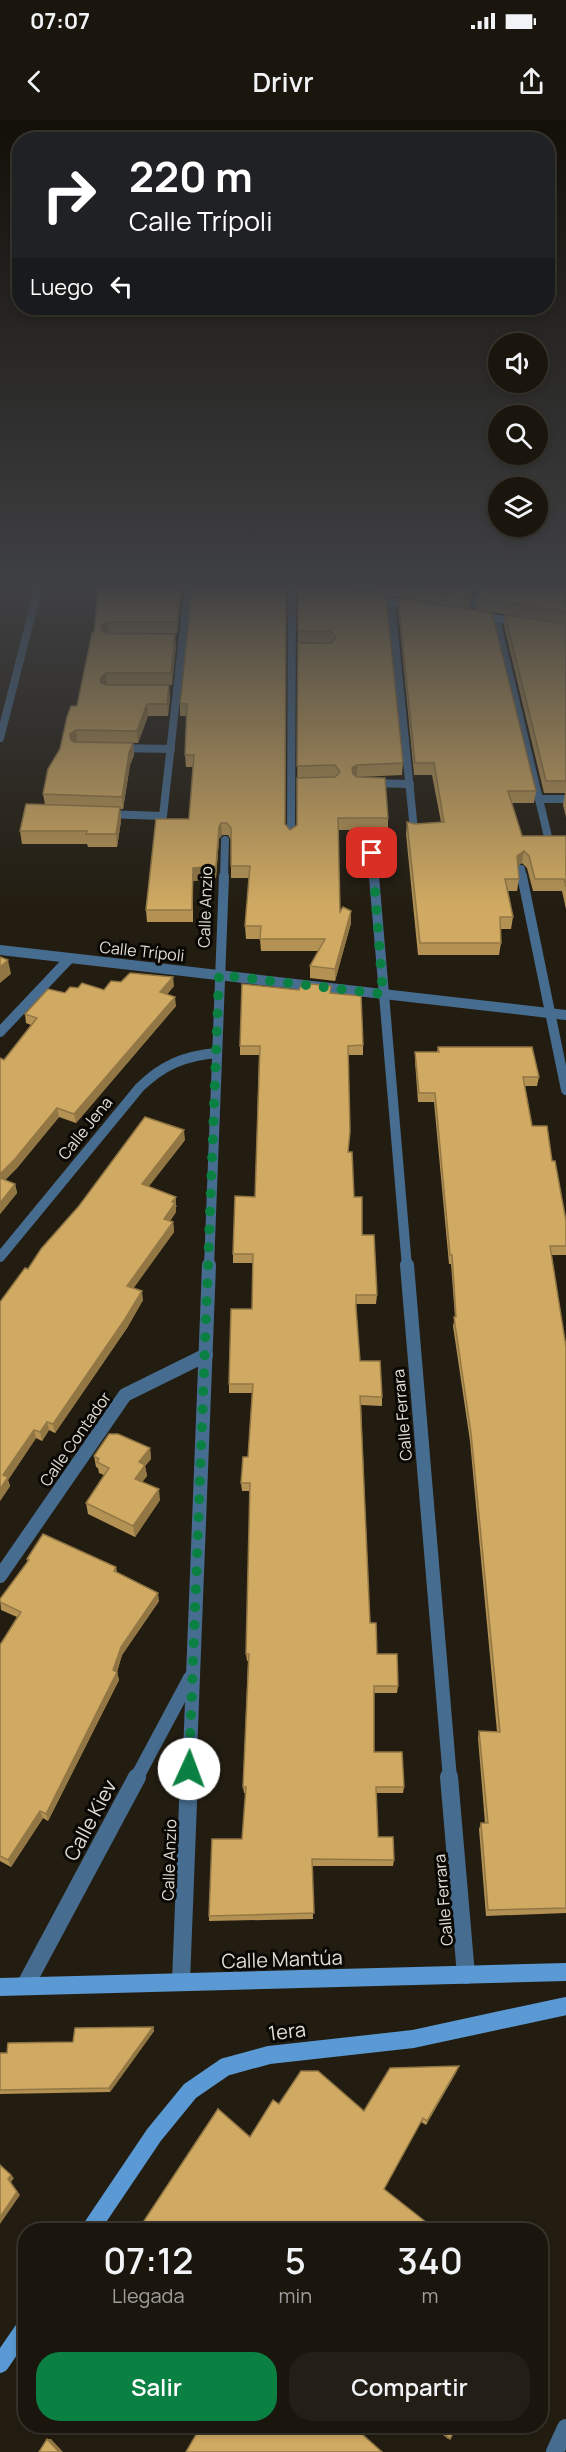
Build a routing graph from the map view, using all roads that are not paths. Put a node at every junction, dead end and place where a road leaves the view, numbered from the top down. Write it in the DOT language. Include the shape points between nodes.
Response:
graph roads {
  1 [pos="12,691"];
  2 [pos="166,691"];
  3 [pos="290,691"];
  4 [pos="400,691"];
  5 [pos="513,691"];
  6 [pos="178,692"];
  7 [pos="0,738"];
  8 [pos="112,748"];
  9 [pos="171,749"];
  10 [pos="357,783"];
  11 [pos="291,784"];
  12 [pos="302,784"];
  13 [pos="410,784"];
  14 [pos="538,799"];
  15 [pos="566,799"];
  16 [pos="97,814"];
  17 [pos="414,830"];
  18 [pos="291,836"];
  19 [pos="225,840"];
  20 [pos="549,841"];
  21 [pos="372,853"];
  22 [pos="521,869"];
  23 [pos="0,950"];
  24 [pos="70,958"];
  25 [pos="219,975"];
  26 [pos="383,994"];
  27 [pos="550,1013"];
  28 [pos="566,1015"];
  29 [pos="0,1032"];
  30 [pos="216,1053"];
  31 [pos="566,1090"];
  32 [pos="0,1257"];
  33 [pos="206,1355"];
  34 [pos="0,1576"];
  35 [pos="192,1674"];
  36 [pos="566,1972"];
  37 [pos="466,1975"];
  38 [pos="181,1982"];
  39 [pos="25,1986"];
  40 [pos="0,1987"];
  41 [pos="566,2006"];
  42 [pos="95,2223"];
  43 [pos="18,2338"];
  44 [pos="0,2364"];
  45 [pos="566,2428"];
  46 [pos="555,2452"];
  1 -- 7 [label="street"];
  2 -- 6 [label="street"];
  3 -- 11 [label="street"];
  4 -- 13 [label="street"];
  5 -- 14 [label="street"];
  6 -- 9 [label="street"];
  8 -- 9 [label="street"];
  9 -- 16 [label="street" via="163,816"];
  10 -- 13 [label="street"];
  11 -- 12 [label="street"];
  11 -- 18 [label="street"];
  13 -- 17 [label="street"];
  14 -- 15 [label="street"];
  14 -- 20 [label="street"];
  19 -- 25 [label="street, Calle Anzio"];
  21 -- 26 [label="street, Calle Ferrara"];
  22 -- 27 [label="street"];
  23 -- 24 [label="street, Calle Trípoli"];
  24 -- 25 [label="street, Calle Trípoli"];
  24 -- 29 [label="street"];
  25 -- 26 [label="street, Calle Trípoli"];
  25 -- 30 [label="street, Calle Anzio"];
  26 -- 27 [label="street, Calle Trípoli"];
  26 -- 37 [label="street, Calle Ferrara"];
  27 -- 28 [label="street, Calle Trípoli"];
  27 -- 31 [label="street"];
  30 -- 32 [label="street, Calle Jena" via="175,1059 159,1069"];
  30 -- 33 [label="street, Calle Anzio"];
  33 -- 34 [label="street, Calle Contador" via="126,1395"];
  33 -- 35 [label="street, Calle Anzio"];
  35 -- 38 [label="street, Calle Anzio"];
  35 -- 39 [label="street, Calle Kiev"];
  36 -- 37 [label="street, Calle Mantúa"];
  37 -- 38 [label="street, Calle Mantúa"];
  38 -- 39 [label="street, Calle Mantúa"];
  39 -- 40 [label="street, Calle Mantúa"];
  41 -- 42 [label="street, 1era" via="413,2039 269,2055 225,2067 190,2091 154,2135"];
  43 -- 44 [label="street"];
  45 -- 46 [label="street"];
}
